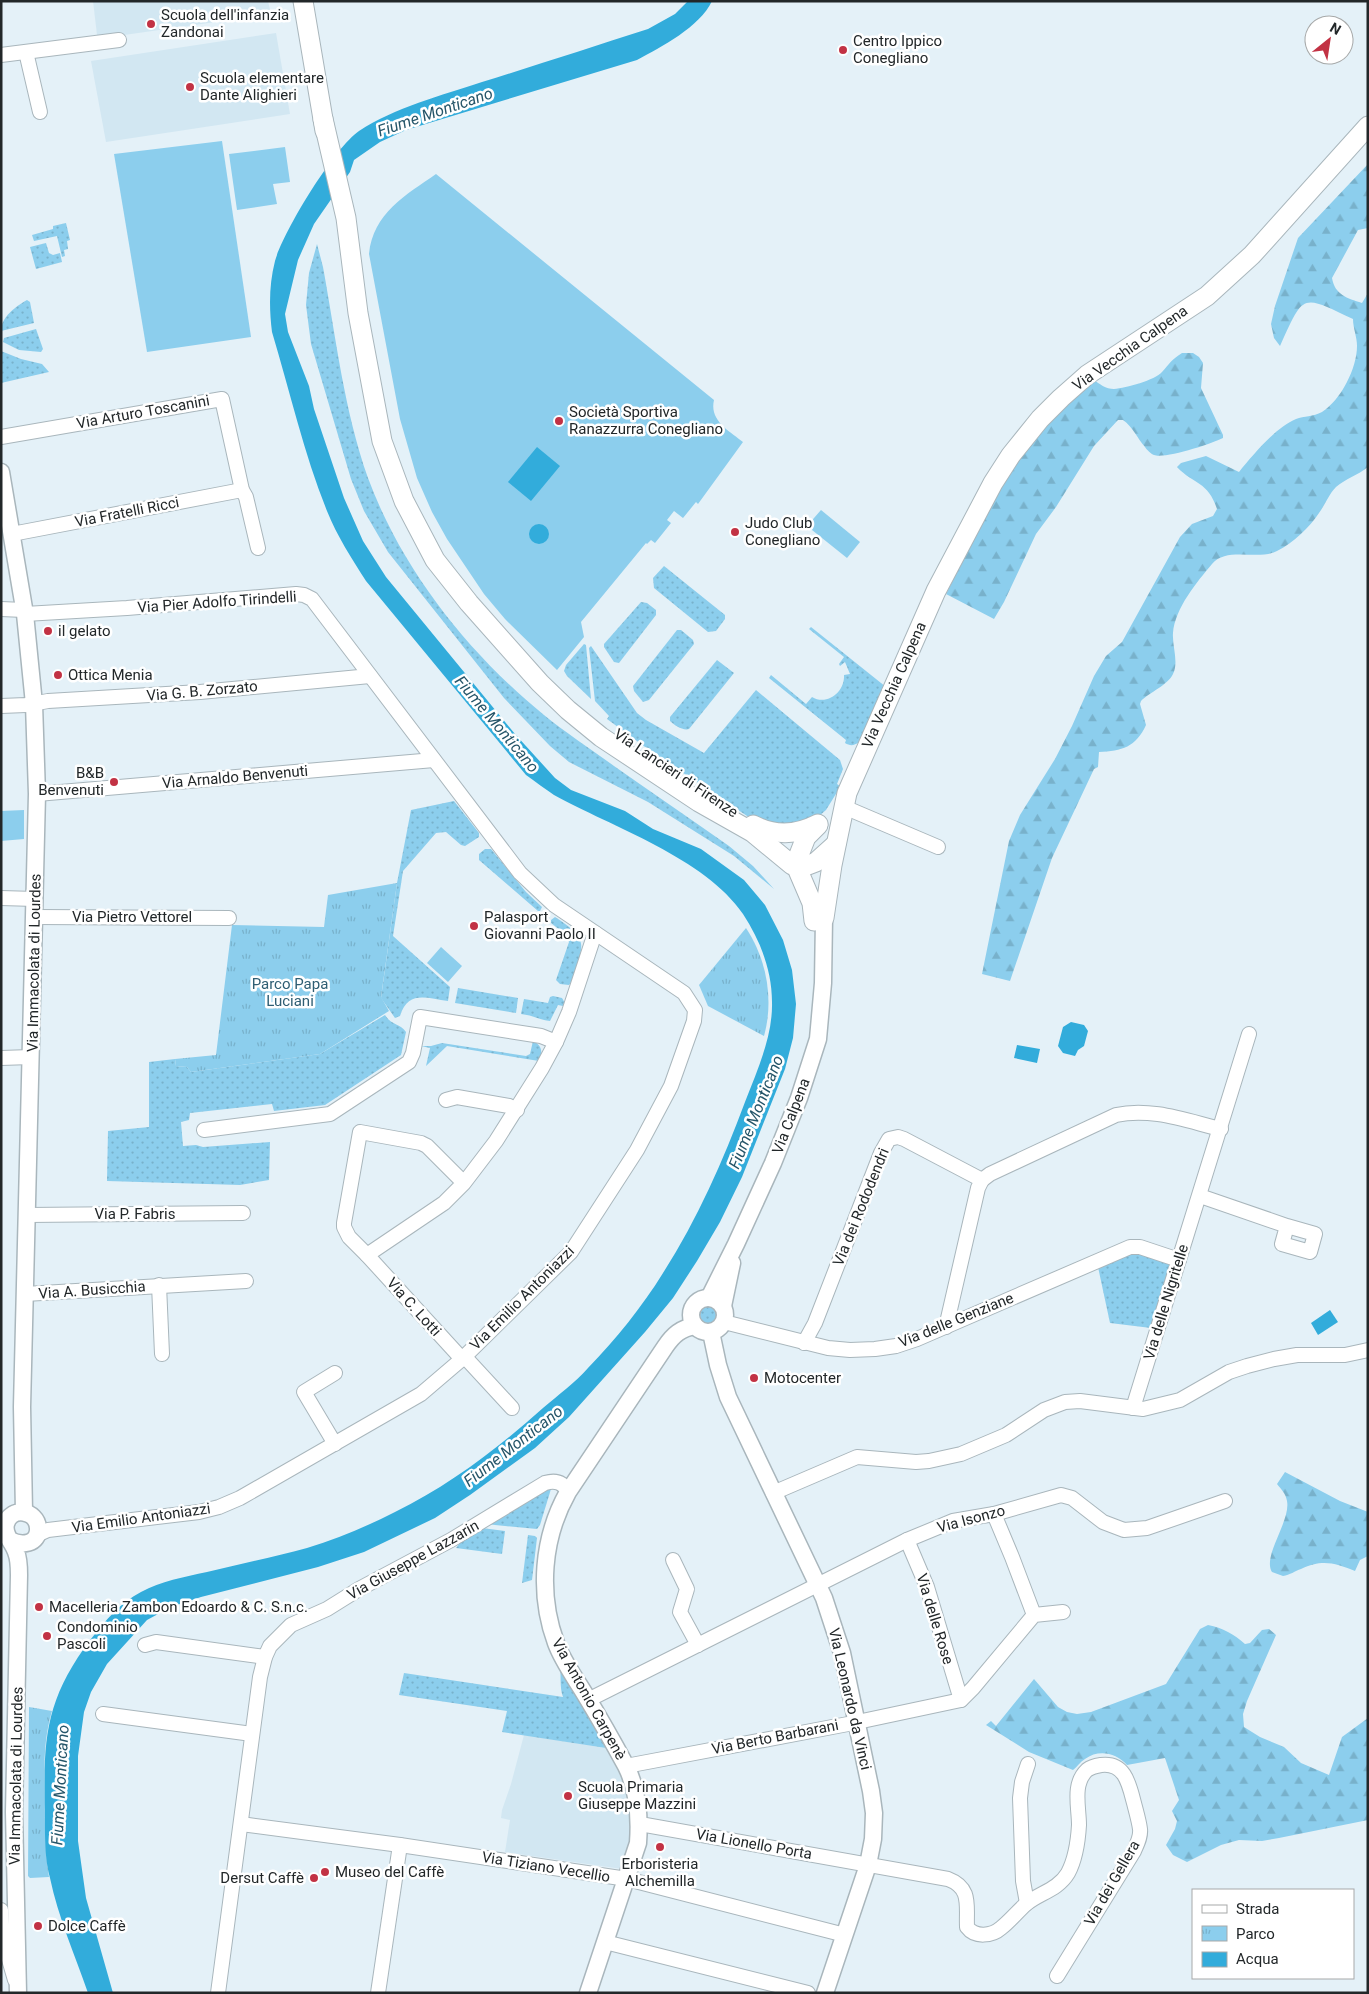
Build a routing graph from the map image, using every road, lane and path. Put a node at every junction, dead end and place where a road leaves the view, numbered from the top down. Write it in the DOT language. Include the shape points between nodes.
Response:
graph roads {
  1 [pos="303,1"];
  2 [pos="119,40"];
  3 [pos="26,52"];
  4 [pos="1,56"];
  5 [pos="40,112"];
  6 [pos="1368,126"];
  7 [pos="1,437"];
  8 [pos="1,472"];
  9 [pos="242,490"];
  10 [pos="3,491"];
  11 [pos="12,534"];
  12 [pos="258,548"];
  13 [pos="1,609"];
  14 [pos="24,612"];
  15 [pos="505,644"];
  16 [pos="370,676"];
  17 [pos="34,704"];
  18 [pos="1,706"];
  19 [pos="434,760"];
  20 [pos="37,794"];
  21 [pos="461,795"];
  22 [pos="846,800"];
  23 [pos="699,802"];
  24 [pos="818,824"];
  25 [pos="754,826"];
  26 [pos="836,844"];
  27 [pos="938,847"];
  28 [pos="799,864"];
  29 [pos="1,898"];
  30 [pos="35,899"];
  31 [pos="35,917"];
  32 [pos="229,918"];
  33 [pos="819,919"];
  34 [pos="595,933"];
  35 [pos="1249,1034"];
  36 [pos="556,1042"];
  37 [pos="31,1057"];
  38 [pos="1,1058"];
  39 [pos="446,1100"];
  40 [pos="517,1110"];
  41 [pos="1221,1129"];
  42 [pos="204,1130"];
  43 [pos="982,1180"];
  44 [pos="464,1183"];
  45 [pos="1200,1196"];
  46 [pos="243,1213"];
  47 [pos="27,1214"];
  48 [pos="1287,1226"];
  49 [pos="367,1255"];
  50 [pos="1179,1260"];
  51 [pos="246,1281"];
  52 [pos="159,1285"];
  53 [pos="25,1294"];
  54 [pos="716,1302"];
  55 [pos="695,1326"];
  56 [pos="718,1327"];
  57 [pos="946,1327"];
  58 [pos="804,1343"];
  59 [pos="1368,1350"];
  60 [pos="162,1354"];
  61 [pos="463,1358"];
  62 [pos="335,1372"];
  63 [pos="512,1408"];
  64 [pos="1133,1408"];
  65 [pos="335,1444"];
  66 [pos="568,1492"];
  67 [pos="773,1493"];
  68 [pos="1225,1502"];
  69 [pos="994,1514"];
  70 [pos="9,1523"];
  71 [pos="38,1533"];
  72 [pos="907,1540"];
  73 [pos="673,1560"];
  74 [pos="19,1564"];
  75 [pos="818,1584"];
  76 [pos="1063,1612"];
  77 [pos="1034,1615"];
  78 [pos="144,1645"];
  79 [pos="698,1645"];
  80 [pos="265,1657"];
  81 [pos="588,1700"];
  82 [pos="961,1700"];
  83 [pos="103,1714"];
  84 [pos="857,1722"];
  85 [pos="252,1734"];
  86 [pos="1028,1764"];
  87 [pos="626,1766"];
  88 [pos="241,1824"];
  89 [pos="640,1824"];
  90 [pos="400,1845"];
  91 [pos="868,1864"];
  92 [pos="627,1880"];
  93 [pos="1027,1903"];
  94 [pos="1,1910"];
  95 [pos="845,1935"];
  96 [pos="605,1942"];
  97 [pos="1057,1976"];
  98 [pos="18,1990"];
  99 [pos="218,1993"];
  100 [pos="378,1993"];
  101 [pos="588,1993"];
  102 [pos="808,1993"];
  103 [pos="825,1993"];
  1 -- 15 [label="main road, Via Lancieri di Firenze" via="382,441 391,470 435,560"];
  2 -- 3 [label="street"];
  3 -- 4 [label="street"];
  3 -- 5 [label="street"];
  6 -- 22 [label="main road, Via Vecchia Calpena" via="1252,255 1207,296 1088,374 1047,412 1011,455 993,482 936,591"];
  7 -- 9 [label="street, Via Arturo Toscanini" via="222,399"];
  8 -- 10 [label="street, Via Immacolata di Lourdes"];
  9 -- 11 [label="street, Via Fratelli Ricci"];
  9 -- 12 [label="street, Via Arturo Toscanini"];
  10 -- 11 [label="street, Via Immacolata di Lourdes"];
  11 -- 14 [label="street, Via Immacolata di Lourdes"];
  13 -- 14 [label="street"];
  14 -- 16 [label="street, Via Pier Adolfo Tirindelli" via="304,595 312,599"];
  14 -- 17 [label="street, Via Immacolata di Lourdes"];
  15 -- 23 [label="main road, Via Lancieri di Firenze" via="540,684 587,726"];
  15 -- 25 [label="main road, Via Lancieri di Firenze" via="610,728"];
  16 -- 17 [label="street, Via G. B. Zorzato"];
  16 -- 19 [label="street, Via Pier Adolfo Tirindelli"];
  17 -- 18 [label="street, Via G. B. Zorzato"];
  17 -- 20 [label="street, Via Immacolata di Lourdes"];
  19 -- 20 [label="street, Via Arnaldo Benvenuti"];
  19 -- 21 [label="street, Via Pier Adolfo Tirindelli"];
  20 -- 30 [label="street, Via Immacolata di Lourdes"];
  21 -- 34 [label="street, Via Emilio Antoniazzi" via="530,884"];
  22 -- 24 [label="main road"];
  22 -- 26 [label="main road"];
  22 -- 27 [label="street"];
  23 -- 28 [label="main road, Via Lancieri di Firenze" via="752,832 792,865"];
  23 -- 33 [label="street, Via Calpena" via="783,863"];
  24 -- 25 [label="main road" via="786,833"];
  24 -- 28 [label="main road" via="801,845"];
  25 -- 28 [label="street, Via Lancieri di Firenze" via="774,839"];
  26 -- 28 [label="main road" via="822,858"];
  26 -- 33 [label="main road"];
  28 -- 33 [label="main road"];
  29 -- 30 [label="street"];
  30 -- 31 [label="street, Via Immacolata di Lourdes"];
  31 -- 32 [label="street, Via Pietro Vettorel"];
  31 -- 37 [label="street, Via Immacolata di Lourdes"];
  33 -- 54 [label="street, Via Calpena" via="823,983 818,1039 773,1163 736,1244"];
  34 -- 36 [label="street"];
  34 -- 61 [label="street, Via Emilio Antoniazzi" via="684,993 694,1010 692,1030 678,1072 659,1111 583,1236 562,1263"];
  35 -- 41 [label="street, Via delle Nigritelle"];
  36 -- 40 [label="street"];
  36 -- 42 [label="street" via="540,1036 420,1017 414,1053 409,1062 330,1114"];
  37 -- 38 [label="street"];
  37 -- 47 [label="street, Via Immacolata di Lourdes"];
  39 -- 40 [label="street" via="457,1097"];
  40 -- 44 [label="street"];
  41 -- 43 [label="street" via="1161,1115 1127,1112"];
  41 -- 45 [label="street, Via delle Nigritelle"];
  43 -- 57 [label="street"];
  43 -- 58 [label="street, Via dei Rododendri" via="904,1139 890,1139 881,1153 815,1323"];
  44 -- 49 [label="street" via="444,1203"];
  44 -- 49 [label="street, Via C. Lotti" via="421,1143 360,1132 344,1227"];
  45 -- 48 [label="street"];
  45 -- 50 [label="street, Via delle Nigritelle"];
  46 -- 47 [label="street, Via P. Fabris"];
  47 -- 53 [label="street, Via Immacolata di Lourdes"];
  49 -- 61 [label="street, Via C. Lotti"];
  50 -- 57 [label="street, Via delle Genziane" via="1140,1247 1130,1247"];
  50 -- 64 [label="street, Via delle Nigritelle"];
  51 -- 52 [label="street, Via A. Busicchia"];
  52 -- 53 [label="street, Via A. Busicchia"];
  52 -- 60 [label="street, Via A. Busicchia"];
  53 -- 70 [label="street, Via Immacolata di Lourdes" via="22,1455"];
  54 -- 55 [label="street" via="698,1301 692,1310"];
  54 -- 56 [label="street" via="726,1317"];
  55 -- 56 [label="street" via="700,1330"];
  55 -- 66 [label="street, Via Antonio Carpenè" via="683,1328 671,1338"];
  56 -- 58 [label="street, Via delle Genziane"];
  56 -- 67 [label="street, Via Leonardo da Vinci" via="718,1365 728,1396"];
  57 -- 58 [label="street, Via delle Genziane" via="917,1339 875,1349 850,1350"];
  59 -- 64 [label="street" via="1346,1356 1297,1355 1274,1359 1229,1372 1180,1400 1143,1409"];
  61 -- 63 [label="street, Via C. Lotti"];
  61 -- 65 [label="street, Via Emilio Antoniazzi" via="411,1401"];
  62 -- 65 [label="street" via="304,1392"];
  64 -- 67 [label="street" via="1065,1402 1044,1410 1006,1435 961,1454 916,1462 857,1457"];
  65 -- 71 [label="street, Via Emilio Antoniazzi" via="219,1507"];
  66 -- 80 [label="street, Via Giuseppe Lazzarin" via="561,1483 545,1483 451,1540 327,1609 291,1625 276,1639"];
  66 -- 81 [label="street, Via Antonio Carpenè" via="547,1546 546,1600 556,1644"];
  67 -- 75 [label="street, Via Leonardo da Vinci"];
  68 -- 69 [label="street, Via Isonzo" via="1147,1528 1124,1530 1103,1522 1066,1495"];
  69 -- 72 [label="street, Via Isonzo" via="953,1521"];
  69 -- 77 [label="street"];
  70 -- 71 [label="street" via="34,1517"];
  70 -- 71 [label="street" via="19,1544"];
  70 -- 74 [label="street, Via Immacolata di Lourdes"];
  71 -- 74 [label="street, Via Immacolata di Lourdes"];
  72 -- 75 [label="street, Via Isonzo"];
  72 -- 82 [label="street, Via delle Rose" via="927,1587"];
  73 -- 79 [label="street" via="687,1589 680,1612"];
  74 -- 98 [label="street, Via Immacolata di Lourdes" via="14,1812"];
  75 -- 79 [label="street, Via Isonzo"];
  75 -- 84 [label="street, Via Leonardo da Vinci" via="842,1653"];
  76 -- 77 [label="street"];
  77 -- 82 [label="street"];
  78 -- 80 [label="street" via="156,1642"];
  79 -- 81 [label="street, Via Isonzo"];
  80 -- 85 [label="street, Via Giuseppe Lazzarin"];
  81 -- 87 [label="street, Via Antonio Carpenè"];
  82 -- 84 [label="street, Via Berto Barbarani"];
  83 -- 85 [label="street"];
  84 -- 87 [label="street, Via Berto Barbarani"];
  84 -- 91 [label="street, Via Leonardo da Vinci" via="874,1813 874,1839"];
  85 -- 88 [label="street, Via Giuseppe Lazzarin"];
  86 -- 93 [label="street" via="1020,1798 1023,1881"];
  87 -- 89 [label="street, Via Antonio Carpenè" via="633,1780"];
  88 -- 90 [label="street, Via Tiziano Vecellio"];
  88 -- 99 [label="street, Via Giuseppe Lazzarin"];
  89 -- 91 [label="street, Via Lionello Porta"];
  89 -- 92 [label="street, Via Antonio Carpenè"];
  90 -- 92 [label="street, Via Tiziano Vecellio"];
  90 -- 100 [label="street"];
  91 -- 93 [label="street, Via dei Gellera" via="954,1881 964,1890 967,1927 972,1932 994,1933"];
  91 -- 95 [label="street, Via Leonardo da Vinci"];
  92 -- 95 [label="street, Via Tiziano Vecellio"];
  92 -- 96 [label="street, Via Antonio Carpenè"];
  93 -- 97 [label="street, Via dei Gellera" via="1057,1886 1073,1862 1077,1850 1077,1792 1082,1776 1094,1766 1106,1764 1121,1770 1128,1782 1140,1828 1138,1842"];
  94 -- 98 [label="street" via="3,1939"];
  95 -- 103 [label="street, Via Leonardo da Vinci"];
  96 -- 101 [label="street, Via Antonio Carpenè"];
  96 -- 102 [label="street"];
}
